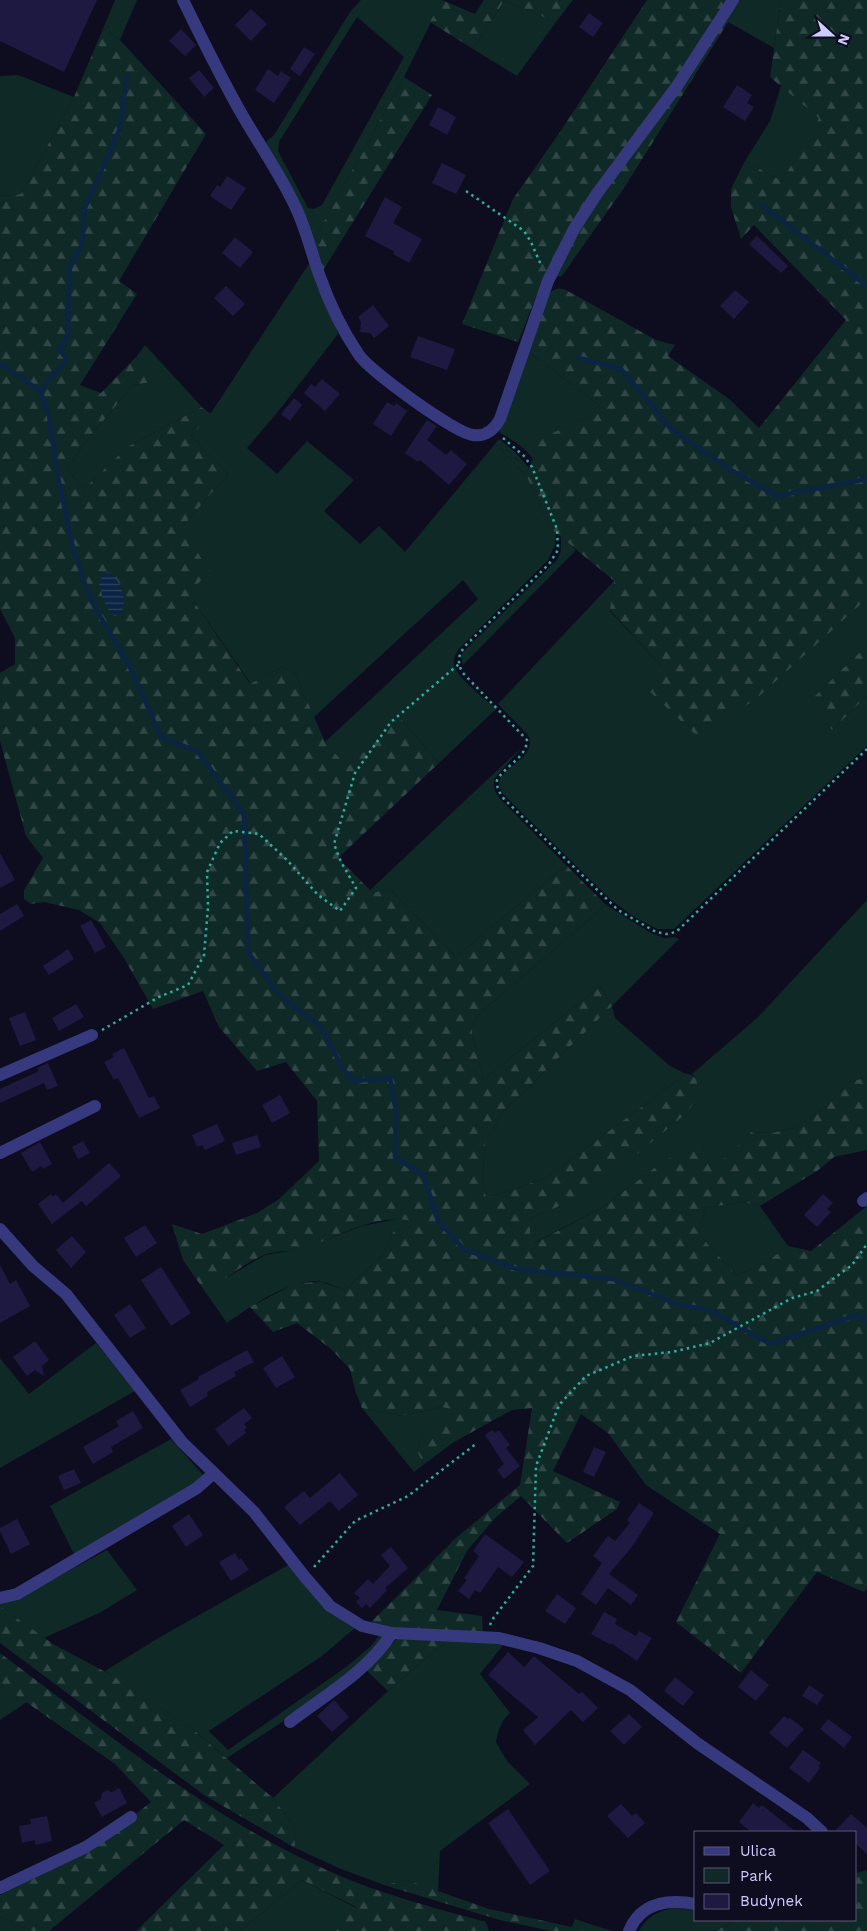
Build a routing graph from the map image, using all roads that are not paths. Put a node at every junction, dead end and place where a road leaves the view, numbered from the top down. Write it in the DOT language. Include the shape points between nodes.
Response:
graph roads {
  1 [pos="183,0"];
  2 [pos="733,0"];
  3 [pos="92,1035"];
  4 [pos="0,1074"];
  5 [pos="94,1106"];
  6 [pos="0,1153"];
  7 [pos="0,1230"];
  8 [pos="214,1473"];
  9 [pos="0,1598"];
  10 [pos="392,1633"];
  11 [pos="290,1722"];
  12 [pos="131,1817"];
  13 [pos="821,1831"];
  14 [pos="0,1888"];
  15 [pos="694,1904"];
  16 [pos="629,1931"];
  1 -- 2 [label="street" via="243,116 294,204 334,312 361,358 402,392 453,427 471,435 485,434 496,426 548,282 574,229 677,86"];
  3 -- 4 [label="street"];
  5 -- 6 [label="street"];
  7 -- 8 [label="street" via="32,1266 66,1294 182,1442"];
  8 -- 9 [label="street" via="197,1488 17,1594"];
  8 -- 10 [label="street" via="254,1512 330,1606 362,1626"];
  10 -- 11 [label="street" via="357,1672"];
  10 -- 13 [label="street" via="499,1638 577,1661 630,1690 697,1743 807,1818"];
  12 -- 14 [label="street" via="86,1847"];
  15 -- 16 [label="street" via="671,1901 655,1904 640,1913"];
}
